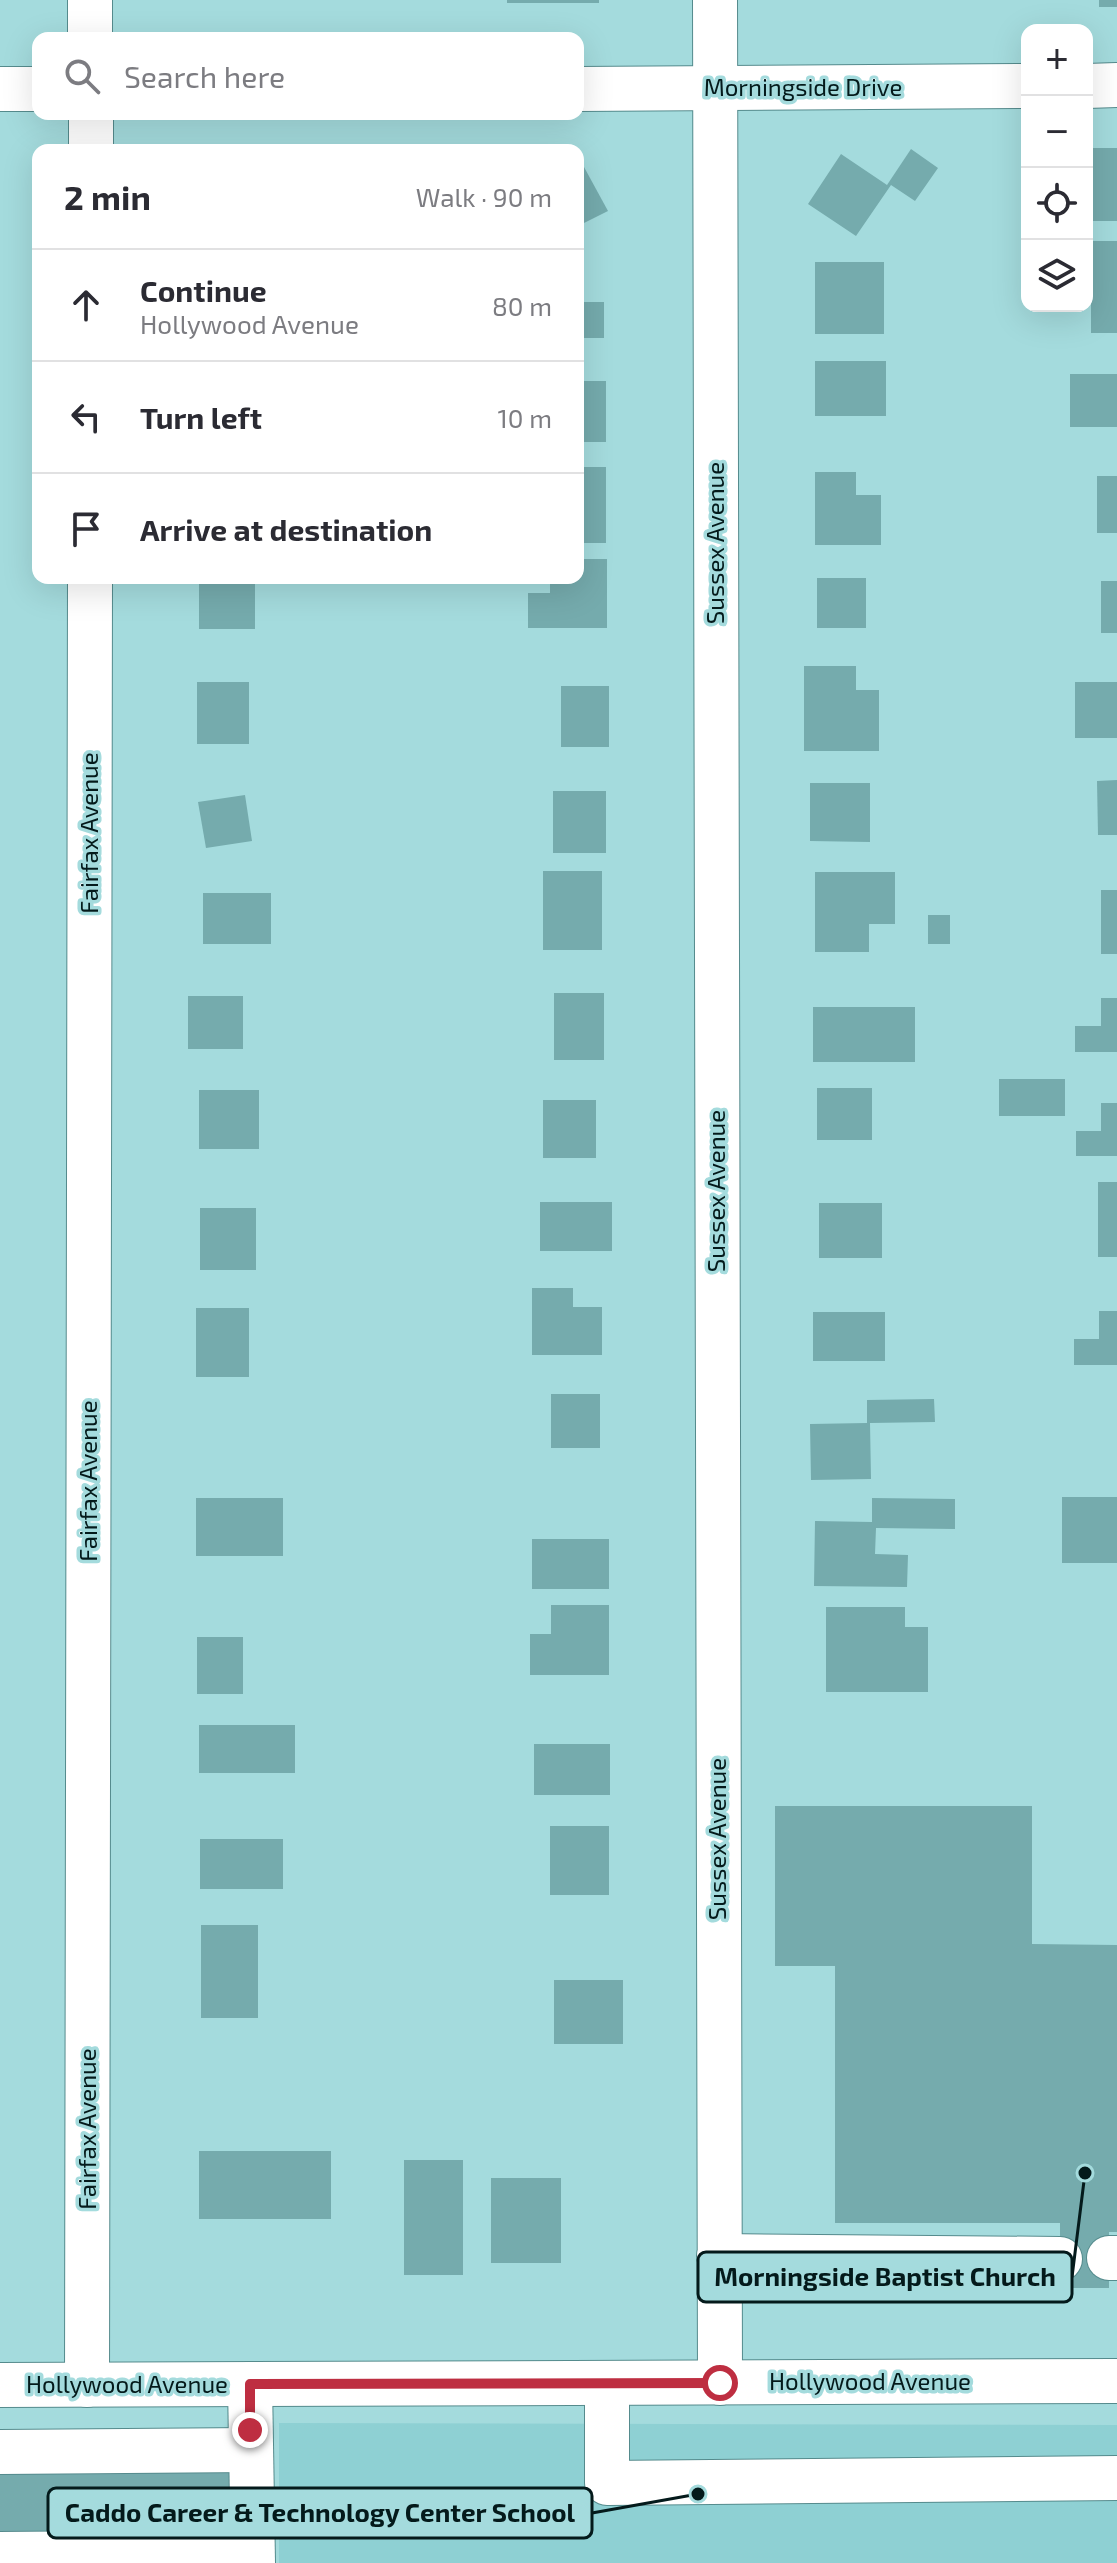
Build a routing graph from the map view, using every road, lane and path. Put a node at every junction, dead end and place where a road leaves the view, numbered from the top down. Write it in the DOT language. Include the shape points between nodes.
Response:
graph roads {
  1 [pos="90,0"];
  2 [pos="715,0"];
  3 [pos="90,32"];
  4 [pos="1117,85"];
  5 [pos="1021,86"];
  6 [pos="1093,86"];
  7 [pos="0,89"];
  8 [pos="32,89"];
  9 [pos="584,89"];
  10 [pos="715,89"];
  11 [pos="91,120"];
  12 [pos="91,144"];
  13 [pos="90,584"];
  14 [pos="719,2256"];
  15 [pos="1060,2259"];
  16 [pos="1117,2381"];
  17 [pos="607,2383"];
  18 [pos="720,2383"];
  19 [pos="250,2384"];
  20 [pos="0,2385"];
  21 [pos="87,2385"];
  22 [pos="251,2450"];
  23 [pos="0,2452"];
  24 [pos="1117,2478"];
  25 [pos="0,2554"];
  26 [pos="252,2557"];
  1 -- 3 [label="street"];
  2 -- 10 [label="street, Sussex Avenue"];
  4 -- 6 [label="street"];
  5 -- 10 [label="street, Morningside Drive"];
  7 -- 8 [label="street"];
  9 -- 10 [label="street, Morningside Drive"];
  10 -- 14 [label="street, Sussex Avenue"];
  11 -- 12 [label="street"];
  13 -- 21 [label="street, Fairfax Avenue"];
  14 -- 15 [label="street"];
  14 -- 18 [label="street, Sussex Avenue"];
  16 -- 18 [label="street, Hollywood Avenue"];
  17 -- 18 [label="street, Hollywood Avenue"];
  17 -- 19 [label="street, Hollywood Avenue"];
  17 -- 24 [label="street" via="607,2483"];
  19 -- 21 [label="street, Hollywood Avenue"];
  19 -- 22 [label="street"];
  20 -- 21 [label="street, Hollywood Avenue"];
  22 -- 23 [label="street"];
  22 -- 26 [label="street"];
  25 -- 26 [label="street"];
}
